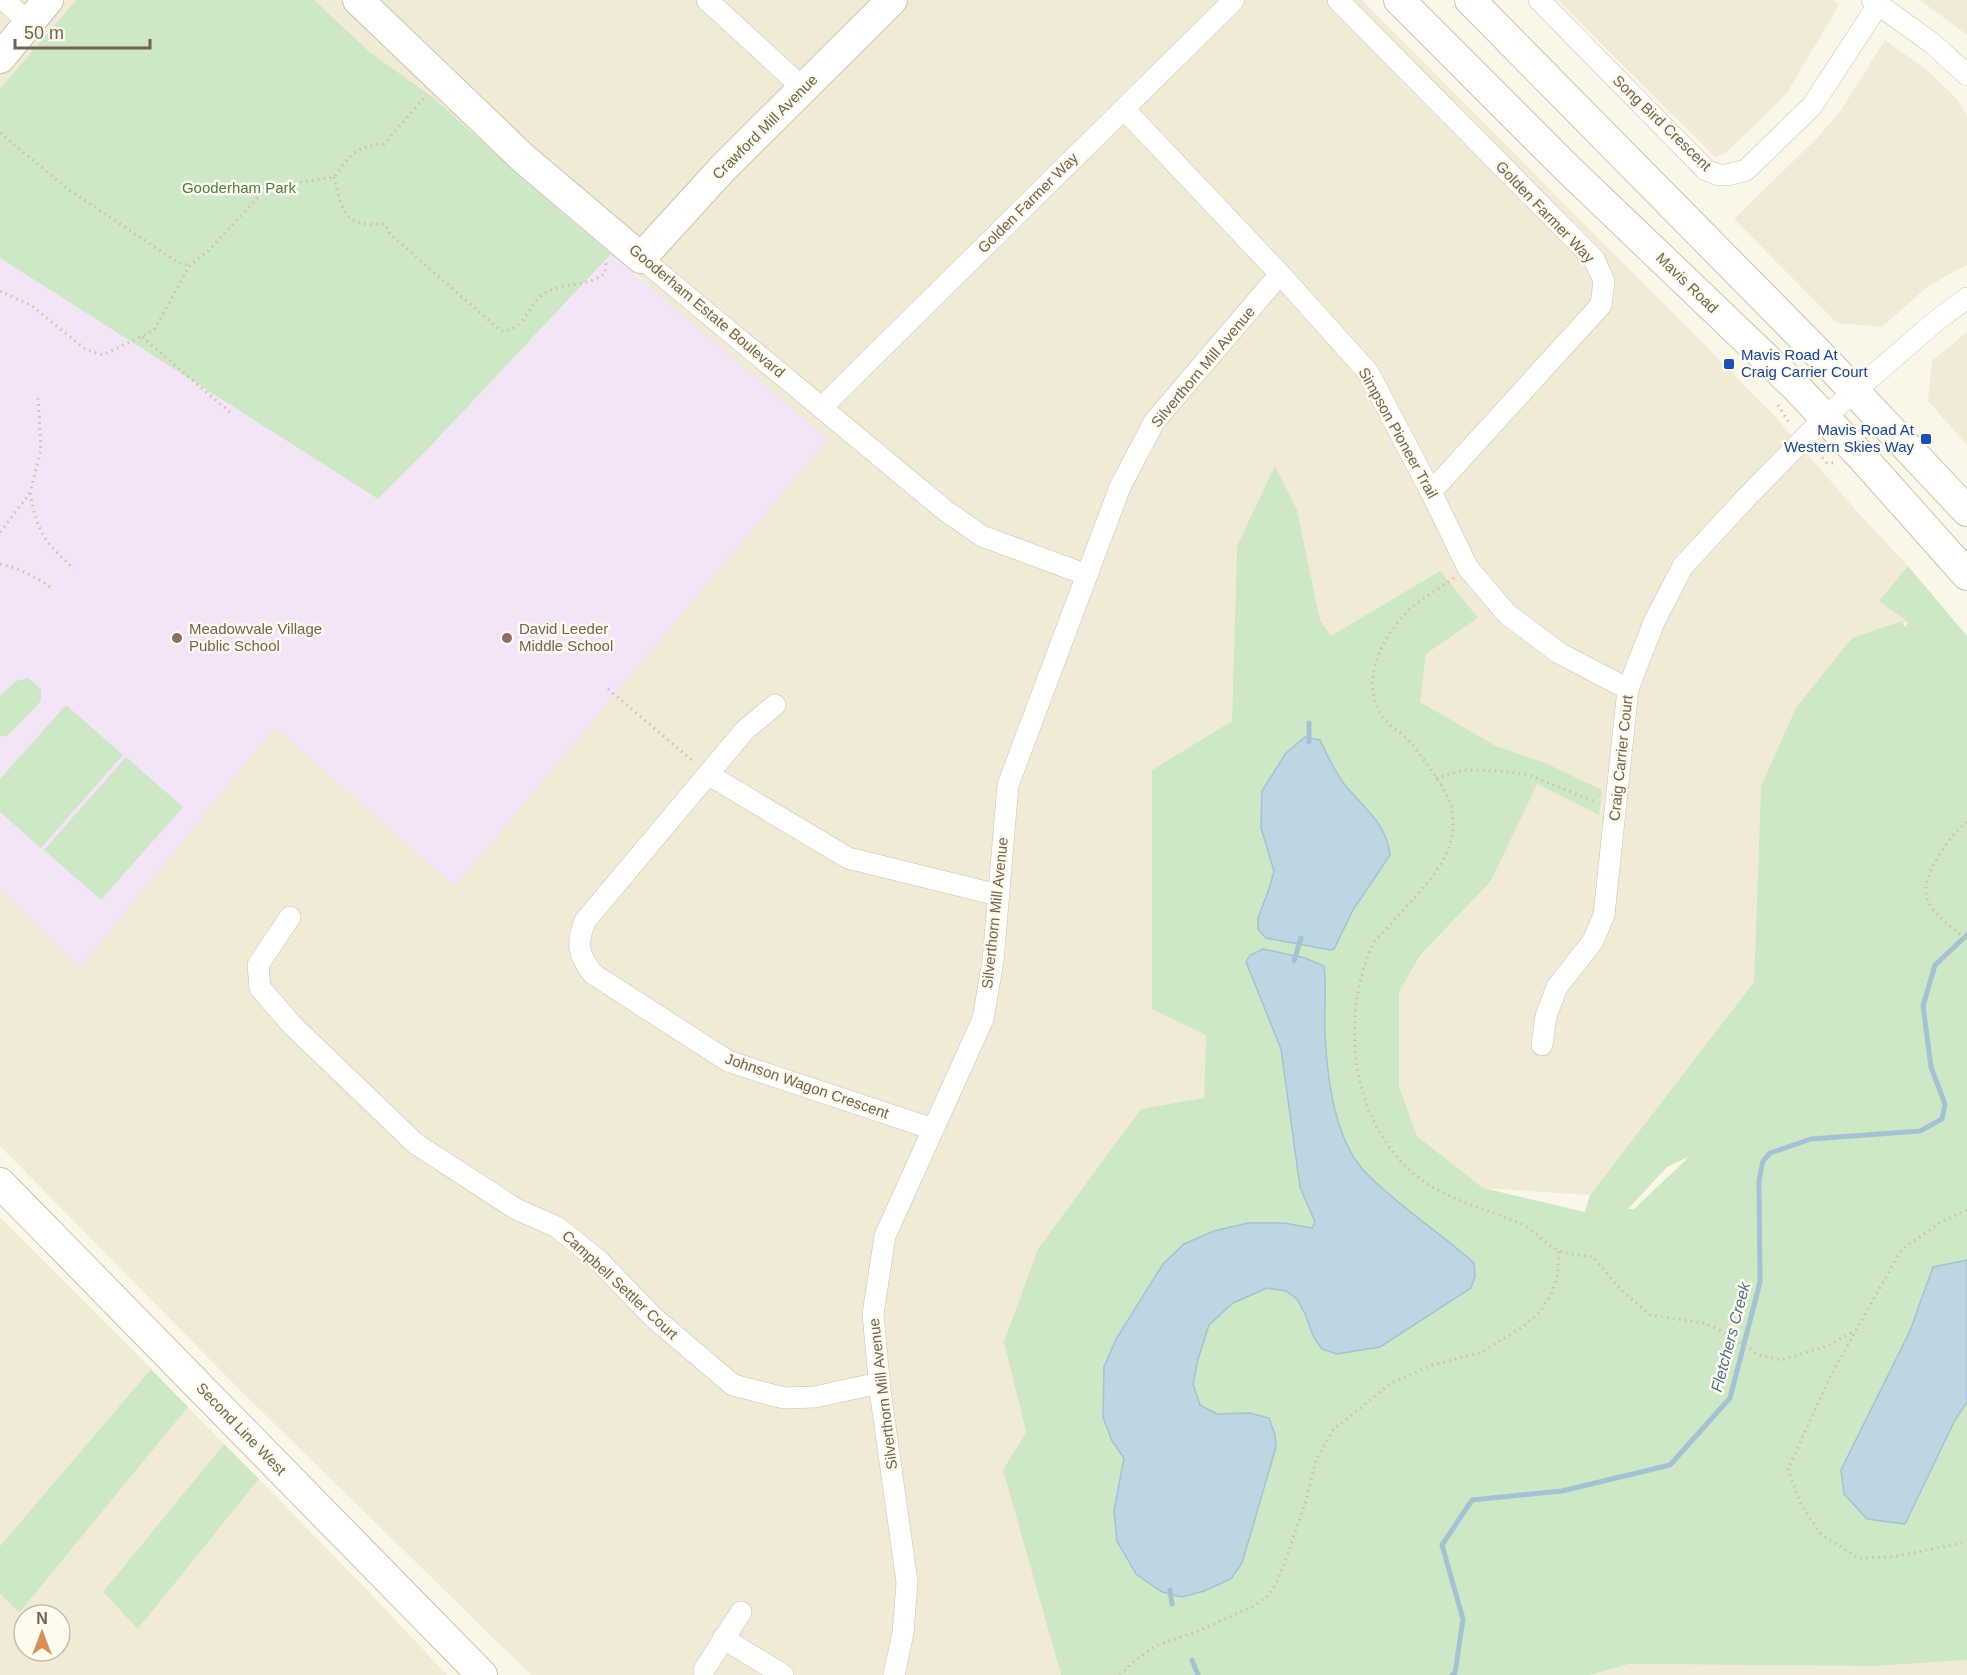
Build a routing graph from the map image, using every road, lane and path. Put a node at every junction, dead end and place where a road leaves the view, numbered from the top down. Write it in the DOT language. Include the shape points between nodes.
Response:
graph roads {
  1 [pos="4,0"];
  2 [pos="48,0"];
  3 [pos="707,0"];
  4 [pos="892,0"];
  5 [pos="1234,0"];
  6 [pos="1338,0"];
  7 [pos="1399,0"];
  8 [pos="1470,0"];
  9 [pos="1539,0"];
  10 [pos="1875,2"];
  11 [pos="366,3"];
  12 [pos="29,23"];
  13 [pos="0,58"];
  14 [pos="1967,75"];
  15 [pos="803,88"];
  16 [pos="424,99"];
  17 [pos="1124,109"];
  18 [pos="0,133"];
  19 [pos="334,177"];
  20 [pos="641,258"];
  21 [pos="606,262"];
  22 [pos="190,265"];
  23 [pos="1280,273"];
  24 [pos="0,291"];
  25 [pos="1967,298"];
  26 [pos="142,337"];
  27 [pos="1854,392"];
  28 [pos="38,397"];
  29 [pos="822,407"];
  30 [pos="232,414"];
  31 [pos="1825,417"];
  32 [pos="1431,492"];
  33 [pos="30,493"];
  34 [pos="1967,511"];
  35 [pos="0,532"];
  36 [pos="0,564"];
  37 [pos="1468,568"];
  38 [pos="74,569"];
  39 [pos="1967,574"];
  40 [pos="1087,575"];
  41 [pos="53,589"];
  42 [pos="608,689"];
  43 [pos="1628,689"];
  44 [pos="775,705"];
  45 [pos="709,775"];
  46 [pos="1436,778"];
  47 [pos="1615,809"];
  48 [pos="1967,822"];
  49 [pos="998,895"];
  50 [pos="290,917"];
  51 [pos="1967,940"];
  52 [pos="1542,1045"];
  53 [pos="933,1129"];
  54 [pos="0,1183"];
  55 [pos="1967,1210"];
  56 [pos="1559,1251"];
  57 [pos="1855,1331"];
  58 [pos="879,1383"];
  59 [pos="1967,1542"];
  60 [pos="741,1612"];
  61 [pos="723,1638"];
  62 [pos="704,1670"];
  63 [pos="482,1675"];
  64 [pos="783,1675"];
  65 [pos="894,1675"];
  66 [pos="1120,1675"];
  1 -- 12 [label="street"];
  2 -- 12 [label="main road"];
  3 -- 15 [label="street"];
  4 -- 15 [label="main road, Crawford Mill Avenue"];
  5 -- 17 [label="street, Golden Farmer Way"];
  6 -- 32 [label="street, Golden Farmer Way" via="1594,260 1604,281 1601,305"];
  7 -- 31 [label="main road, Mavis Road"];
  8 -- 27 [label="main road"];
  9 -- 10 [label="street, Song Bird Crescent" via="1706,170 1719,175 1746,170 1812,106"];
  10 -- 14 [label="street" via="1932,43"];
  11 -- 20 [label="main road, Gooderham Estate Boulevard" via="524,159"];
  12 -- 13 [label="main road"];
  15 -- 20 [label="main road, Crawford Mill Avenue"];
  16 -- 19 [label="path" via="384,144 367,145 349,155"];
  17 -- 23 [label="street, Simpson Pioneer Trail"];
  17 -- 29 [label="street, Golden Farmer Way"];
  18 -- 22 [label="path" via="69,190 179,263"];
  19 -- 21 [label="path" via="340,203 350,218 358,223 385,224 390,234 501,331 519,325 541,295 561,286 597,279 605,273"];
  19 -- 22 [label="path" via="265,190"];
  20 -- 29 [label="street, Gooderham Estate Boulevard"];
  22 -- 26 [label="path" via="154,330"];
  23 -- 32 [label="street, Simpson Pioneer Trail" via="1368,372"];
  23 -- 40 [label="street, Silverthorn Mill Avenue" via="1154,423 1120,487"];
  24 -- 26 [label="path" via="32,306 85,349 103,355"];
  25 -- 27 [label="street, Craig Carrier Court"];
  26 -- 30 [label="path"];
  27 -- 31 [label="street, Craig Carrier Court"];
  27 -- 34 [label="main road"];
  28 -- 33 [label="path" via="41,448"];
  29 -- 40 [label="street, Gooderham Estate Boulevard" via="946,511 982,536"];
  31 -- 39 [label="main road, Mavis Road"];
  31 -- 43 [label="street, Craig Carrier Court" via="1683,566 1654,621"];
  32 -- 37 [label="street, Simpson Pioneer Trail"];
  33 -- 35 [label="path"];
  33 -- 38 [label="path" via="36,521 48,544"];
  36 -- 41 [label="path" via="35,577"];
  37 -- 43 [label="street, Simpson Pioneer Trail" via="1507,614 1559,653"];
  37 -- 46 [label="path" via="1406,613 1387,637 1374,667 1375,703"];
  40 -- 49 [label="street, Silverthorn Mill Avenue" via="1008,784"];
  42 -- 45 [label="path"];
  43 -- 47 [label="street, Craig Carrier Court"];
  44 -- 45 [label="street, Johnson Wagon Crescent" via="745,730"];
  45 -- 49 [label="street" via="848,858"];
  45 -- 53 [label="street, Johnson Wagon Crescent" via="585,921 578,940 582,959 593,974 728,1061"];
  46 -- 47 [label="path" via="1464,771 1529,775"];
  46 -- 56 [label="path" via="1452,806 1450,848 1441,865 1372,945 1361,977 1355,1014 1361,1086 1384,1141 1407,1168 1462,1202 1524,1225"];
  47 -- 52 [label="street, Craig Carrier Court" via="1604,915 1593,941 1557,987 1546,1016"];
  48 -- 51 [label="path" via="1932,866 1925,895 1935,914"];
  49 -- 53 [label="street, Silverthorn Mill Avenue" via="983,1019"];
  50 -- 58 [label="street, Campbell Settler Court" via="258,965 260,988 293,1026 416,1144 516,1209 557,1227 733,1385 784,1398 815,1397"];
  53 -- 58 [label="street, Silverthorn Mill Avenue" via="885,1236 873,1314"];
  54 -- 63 [label="main road, Second Line West"];
  55 -- 57 [label="path" via="1941,1222 1901,1250"];
  56 -- 57 [label="path" via="1593,1257 1621,1290 1650,1315 1704,1323 1759,1355 1782,1360 1827,1346"];
  56 -- 66 [label="path" via="1551,1295 1524,1326 1482,1352 1433,1365 1391,1383 1333,1430 1316,1460 1306,1501 1269,1595 1254,1606 1155,1646"];
  57 -- 59 [label="path" via="1788,1469 1801,1505 1821,1534 1858,1558 1892,1557"];
  58 -- 65 [label="street, Silverthorn Mill Avenue" via="907,1582 903,1633"];
  60 -- 61 [label="street"];
  61 -- 62 [label="street"];
  61 -- 64 [label="street"];
}
